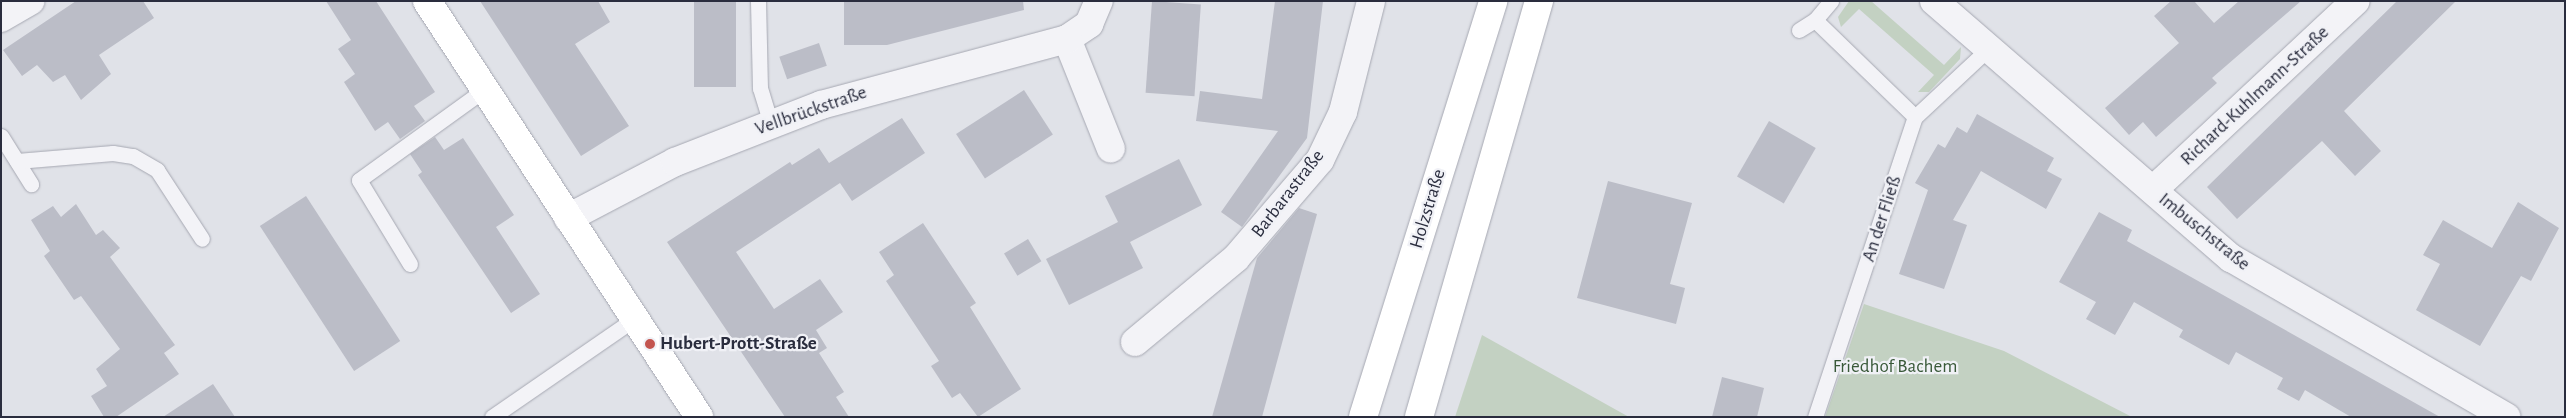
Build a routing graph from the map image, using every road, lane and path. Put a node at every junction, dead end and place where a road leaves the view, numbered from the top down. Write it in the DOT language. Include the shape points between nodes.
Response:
graph roads {
  1 [pos="30,1"];
  2 [pos="427,1"];
  3 [pos="758,1"];
  4 [pos="1099,1"];
  5 [pos="1371,1"];
  6 [pos="1493,1"];
  7 [pos="1539,1"];
  8 [pos="1831,1"];
  9 [pos="1934,1"];
  10 [pos="2356,1"];
  11 [pos="1,18"];
  12 [pos="1815,20"];
  13 [pos="1799,30"];
  14 [pos="1066,39"];
  15 [pos="1988,48"];
  16 [pos="484,90"];
  17 [pos="1915,117"];
  18 [pos="771,124"];
  19 [pos="1,136"];
  20 [pos="1111,149"];
  21 [pos="17,162"];
  22 [pos="31,184"];
  23 [pos="2153,190"];
  24 [pos="568,218"];
  25 [pos="202,239"];
  26 [pos="410,264"];
  27 [pos="634,319"];
  28 [pos="1135,342"];
  29 [pos="492,417"];
  30 [pos="699,417"];
  31 [pos="1363,417"];
  32 [pos="1419,417"];
  33 [pos="1815,417"];
  34 [pos="2506,417"];
  1 -- 11 [label="street"];
  2 -- 16 [label="main road"];
  3 -- 18 [label="lane" via="760,88"];
  4 -- 14 [label="street, Vellbrückstraße" via="1089,24"];
  5 -- 28 [label="street, Barbarastraße" via="1342,112 1320,160 1236,258"];
  6 -- 31 [label="main road, Holzstraße"];
  7 -- 32 [label="main road"];
  8 -- 12 [label="lane"];
  9 -- 15 [label="street, Imbuschstraße"];
  10 -- 23 [label="street, Richard-Kuhlmann-Straße"];
  12 -- 13 [label="lane"];
  12 -- 17 [label="lane"];
  14 -- 18 [label="street, Vellbrückstraße" via="872,89"];
  14 -- 20 [label="street"];
  15 -- 17 [label="lane, An der Fließ"];
  15 -- 23 [label="street, Imbuschstraße"];
  16 -- 24 [label="main road"];
  16 -- 26 [label="lane" via="359,180"];
  17 -- 33 [label="lane, An der Fließ"];
  18 -- 24 [label="street, Vellbrückstraße" via="675,162"];
  19 -- 21 [label="lane"];
  21 -- 22 [label="lane"];
  21 -- 25 [label="lane" via="113,153 134,156 157,170"];
  23 -- 34 [label="street, Imbuschstraße" via="2231,258 2263,279"];
  24 -- 27 [label="main road"];
  27 -- 29 [label="lane"];
  27 -- 30 [label="main road"];
}
